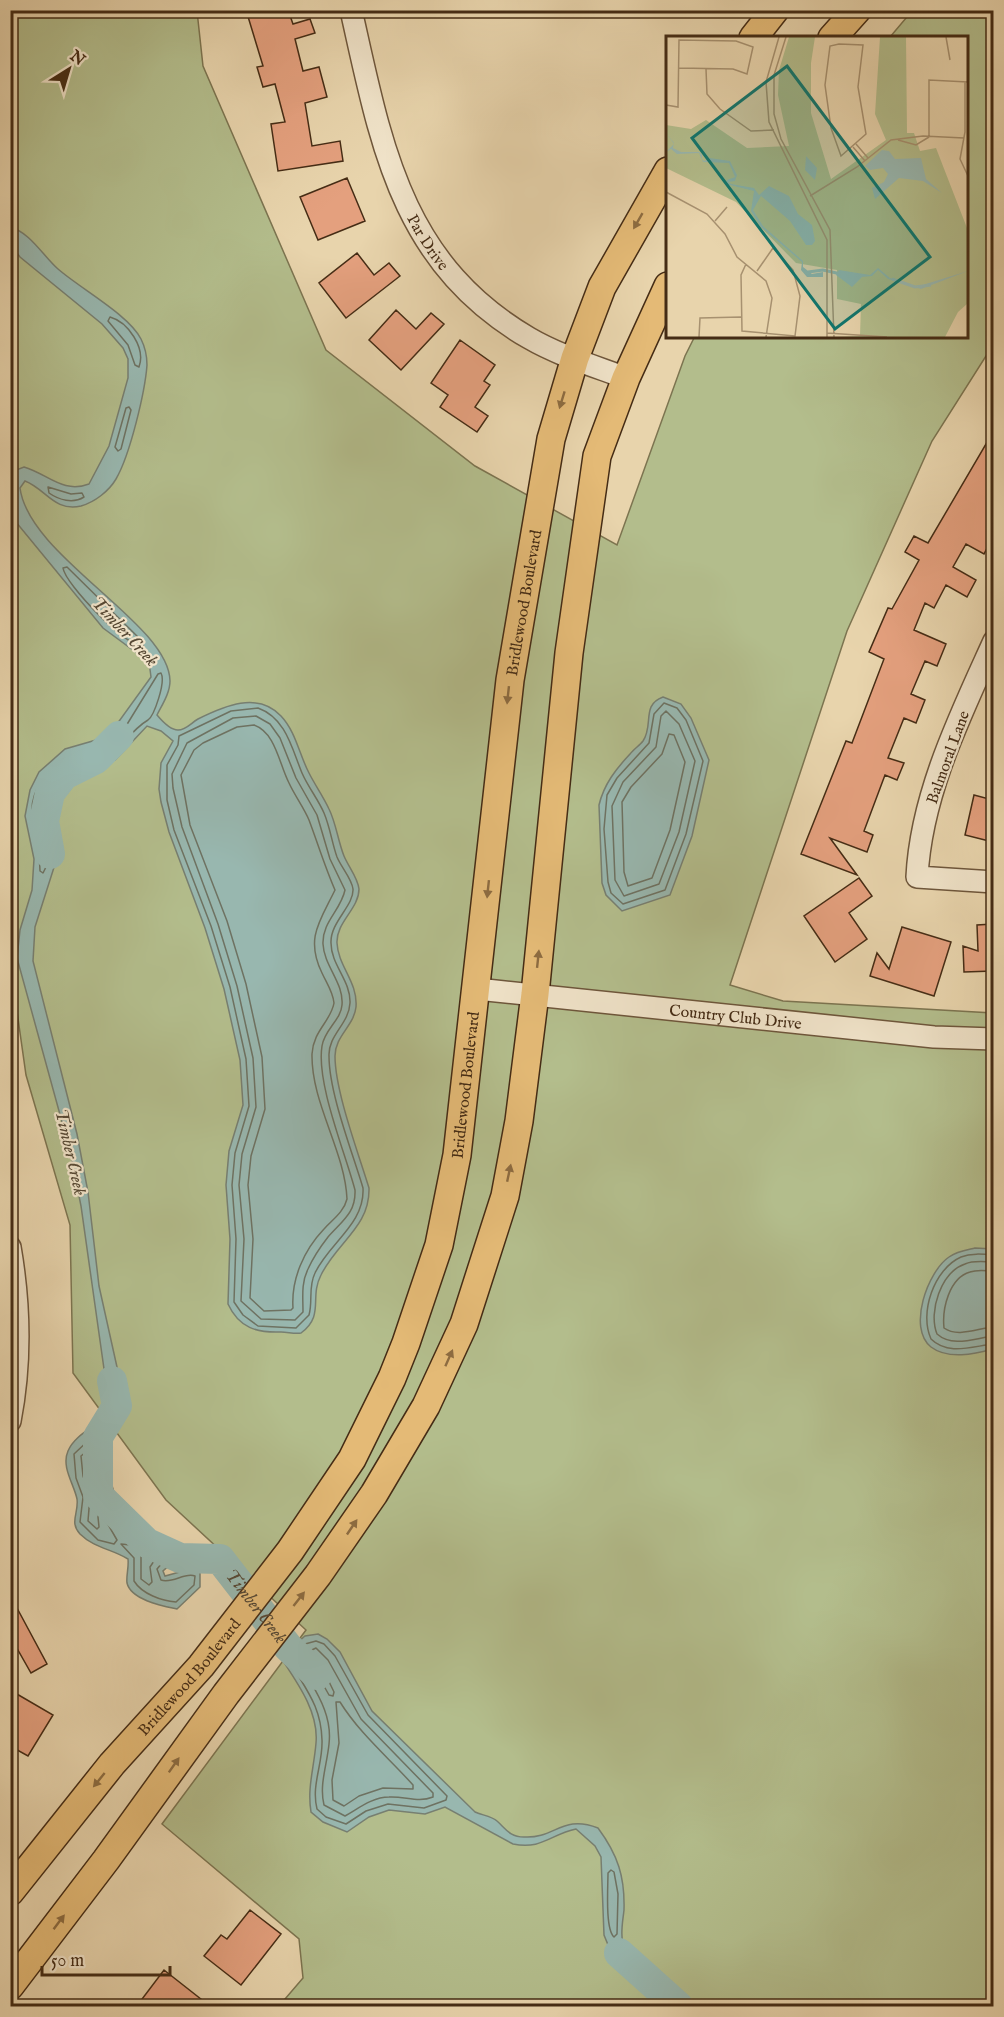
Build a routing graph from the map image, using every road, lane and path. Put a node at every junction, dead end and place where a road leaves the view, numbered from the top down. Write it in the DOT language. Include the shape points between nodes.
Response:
graph roads {
  1 [pos="351,10"];
  2 [pos="774,10"];
  3 [pos="857,10"];
  4 [pos="754,36"];
  5 [pos="833,36"];
  6 [pos="666,175"];
  7 [pos="666,290"];
  8 [pos="575,358"];
  9 [pos="626,378"];
  10 [pos="993,641"];
  11 [pos="993,882"];
  12 [pos="477,989"];
  13 [pos="535,994"];
  14 [pos="993,1039"];
  15 [pos="10,1247"];
  16 [pos="10,1421"];
  17 [pos="10,1892"];
  18 [pos="10,1986"];
  1 -- 8 [label="street, Par Drive" via="385,153 405,204 432,252 499,318 530,339"];
  2 -- 4 [label="main road"];
  3 -- 5 [label="main road"];
  6 -- 8 [label="main road, Bridlewood Boulevard, one-way" via="603,287"];
  7 -- 9 [label="main road"];
  8 -- 9 [label="street, Par Drive"];
  8 -- 12 [label="main road, Bridlewood Boulevard, one-way" via="550,439 510,680"];
  13 -- 9 [label="main road, one-way" via="569,653 584,543 597,456"];
  10 -- 11 [label="street, Balmoral Lane" via="937,775 918,844 917,877"];
  12 -- 13 [label="street, Country Club Drive"];
  12 -- 17 [label="main road, Bridlewood Boulevard, one-way" via="457,1155 439,1245 424,1297 362,1440 290,1551 221,1642 112,1764"];
  13 -- 14 [label="street, Country Club Drive" via="934,1037"];
  18 -- 13 [label="main road, one-way" via="318,1575 400,1454 426,1406 464,1324 507,1187"];
  15 -- 16 [label="street" via="18,1302 18,1354"];
}
